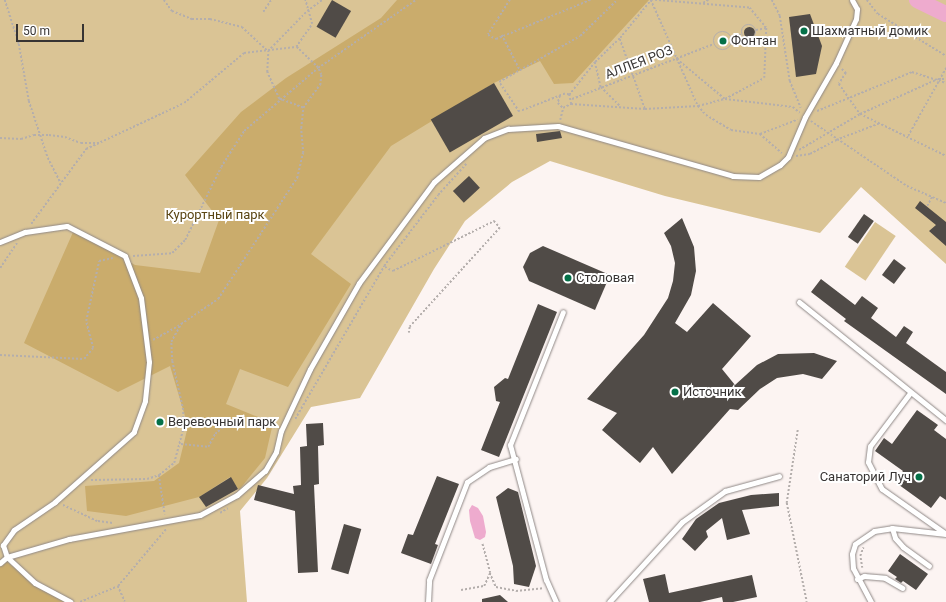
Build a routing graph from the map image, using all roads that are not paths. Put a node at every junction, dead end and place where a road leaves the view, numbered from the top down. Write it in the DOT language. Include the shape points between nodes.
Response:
graph roads {
  1 [pos="852,0"];
  2 [pos="0,242"];
  3 [pos="799,302"];
  4 [pos="563,312"];
  5 [pos="910,393"];
  6 [pos="946,420"];
  7 [pos="516,458"];
  8 [pos="779,476"];
  9 [pos="892,528"];
  10 [pos="946,534"];
  11 [pos="7,557"];
  12 [pos="0,563"];
  13 [pos="929,566"];
  14 [pos="857,579"];
  15 [pos="902,588"];
  16 [pos="70,602"];
  17 [pos="428,602"];
  18 [pos="556,602"];
  19 [pos="609,602"];
  20 [pos="871,602"];
  1 -- 11 [label="lane" via="857,9 856,19 836,63 805,117 788,157 780,165 759,177 733,176 558,126 508,129 484,138 434,182 359,283 310,369 281,430 276,452 265,471 237,495 200,515 69,539"];
  2 -- 11 [label="lane" via="25,232 67,226 125,256 141,298 149,362 145,401 134,432 55,502 14,530 3,545"];
  3 -- 5 [label="lane"];
  4 -- 7 [label="lane" via="510,445 510,452"];
  5 -- 6 [label="lane"];
  5 -- 10 [label="lane" via="870,446 868,462 882,489"];
  7 -- 17 [label="lane" via="489,467 467,482 429,580"];
  7 -- 18 [label="lane" via="549,588"];
  8 -- 19 [label="lane" via="725,491 688,518"];
  9 -- 10 [label="lane"];
  9 -- 13 [label="lane" via="895,538 903,547"];
  9 -- 14 [label="lane" via="874,531 855,544 852,554"];
  11 -- 12 [label="lane"];
  11 -- 16 [label="lane" via="35,583"];
  14 -- 15 [label="lane" via="864,576 885,578"];
  14 -- 20 [label="lane"];
}
